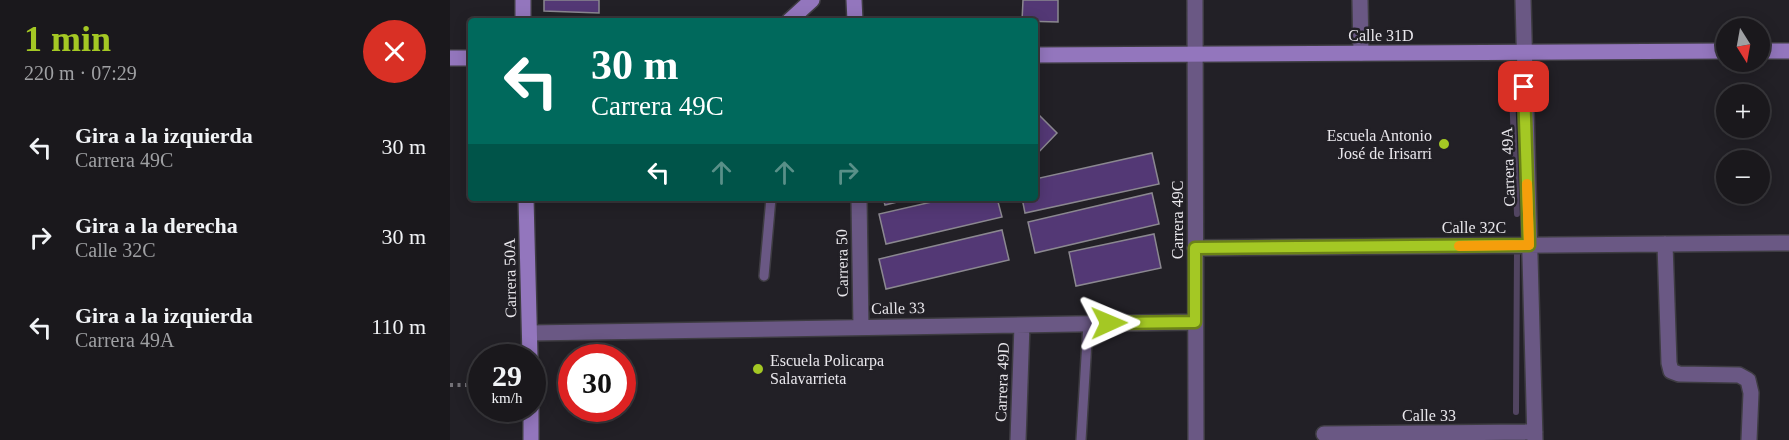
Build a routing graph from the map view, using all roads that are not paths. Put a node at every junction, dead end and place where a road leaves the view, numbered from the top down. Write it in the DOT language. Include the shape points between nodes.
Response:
graph roads {
  1 [pos="523,0"];
  2 [pos="812,0"];
  3 [pos="854,0"];
  4 [pos="1195,0"];
  5 [pos="1360,0"];
  6 [pos="1523,0"];
  7 [pos="523,18"];
  8 [pos="792,18"];
  9 [pos="855,18"];
  10 [pos="1716,51"];
  11 [pos="1770,51"];
  12 [pos="1789,51"];
  13 [pos="1524,52"];
  14 [pos="1361,53"];
  15 [pos="1195,54"];
  16 [pos="1038,55"];
  17 [pos="450,58"];
  18 [pos="468,58"];
  19 [pos="526,201"];
  20 [pos="771,201"];
  21 [pos="859,201"];
  22 [pos="1665,243"];
  23 [pos="1789,243"];
  24 [pos="1529,245"];
  25 [pos="1195,248"];
  26 [pos="764,276"];
  27 [pos="1195,322"];
  28 [pos="1022,324"];
  29 [pos="1088,324"];
  30 [pos="861,327"];
  31 [pos="530,333"];
  32 [pos="530,344"];
  33 [pos="531,422"];
  34 [pos="1324,434"];
  35 [pos="1535,436"];
  36 [pos="531,440"];
  37 [pos="1018,440"];
  38 [pos="1080,440"];
  39 [pos="1196,440"];
  40 [pos="1749,440"];
  1 -- 7 [label="street"];
  2 -- 8 [label="street"];
  3 -- 9 [label="street"];
  4 -- 15 [label="street, Carrera 49C"];
  5 -- 14 [label="street"];
  6 -- 13 [label="street, Carrera 49A"];
  10 -- 13 [label="street, Calle 31D"];
  11 -- 12 [label="street"];
  13 -- 14 [label="street, Calle 31D"];
  13 -- 24 [label="street, Carrera 49A"];
  14 -- 15 [label="street, Calle 31D"];
  15 -- 16 [label="street, Calle 31D"];
  15 -- 25 [label="street, Carrera 49C"];
  17 -- 18 [label="street"];
  19 -- 31 [label="street, Carrera 50A"];
  20 -- 26 [label="lane"];
  21 -- 30 [label="street, Carrera 50"];
  22 -- 23 [label="street, Calle 32C"];
  22 -- 24 [label="street, Calle 32C"];
  22 -- 40 [label="street" via="1671,371 1738,375 1748,380"];
  24 -- 25 [label="street, Calle 32C"];
  24 -- 35 [label="street, Carrera 49A"];
  25 -- 27 [label="street, Carrera 49C"];
  27 -- 29 [label="street, Calle 33"];
  27 -- 39 [label="street, Carrera 49C"];
  28 -- 29 [label="street, Calle 33"];
  28 -- 30 [label="street, Calle 33"];
  28 -- 37 [label="street, Carrera 49D"];
  29 -- 38 [label="lane"];
  30 -- 31 [label="street, Calle 33"];
  31 -- 32 [label="street, Carrera 50A"];
  33 -- 36 [label="street"];
  34 -- 35 [label="street, Calle 33"];
}
